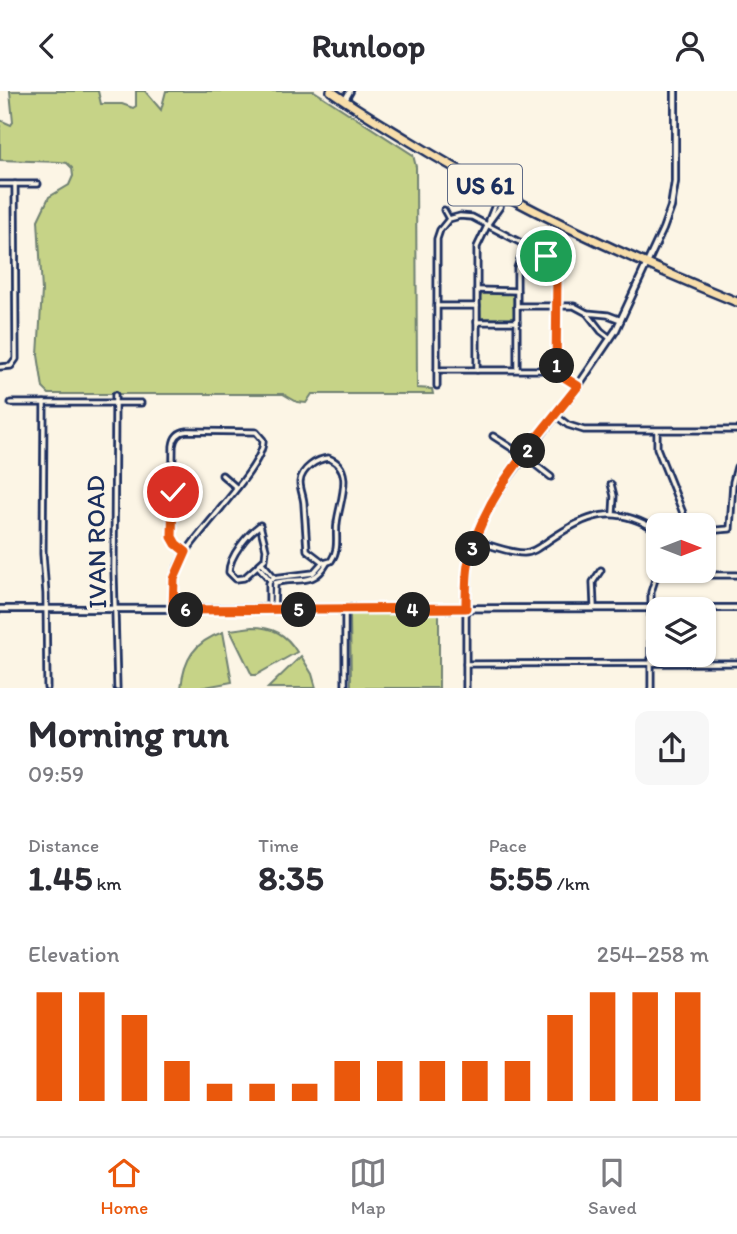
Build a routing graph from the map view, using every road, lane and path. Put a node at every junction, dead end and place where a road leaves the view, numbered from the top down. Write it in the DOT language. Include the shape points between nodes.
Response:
graph roads {
  1 [pos="331,91"];
  2 [pos="349,91"];
  3 [pos="676,91"];
  4 [pos="344,100"];
  5 [pos="0,184"];
  6 [pos="15,184"];
  7 [pos="38,184"];
  8 [pos="502,197"];
  9 [pos="444,210"];
  10 [pos="449,219"];
  11 [pos="488,224"];
  12 [pos="525,246"];
  13 [pos="647,265"];
  14 [pos="477,291"];
  15 [pos="517,291"];
  16 [pos="737,302"];
  17 [pos="437,306"];
  18 [pos="477,306"];
  19 [pos="517,306"];
  20 [pos="557,306"];
  21 [pos="587,313"];
  22 [pos="600,314"];
  23 [pos="621,321"];
  24 [pos="477,322"];
  25 [pos="517,322"];
  26 [pos="596,323"];
  27 [pos="610,338"];
  28 [pos="0,367"];
  29 [pos="517,369"];
  30 [pos="438,370"];
  31 [pos="477,370"];
  32 [pos="556,372"];
  33 [pos="437,386"];
  34 [pos="578,386"];
  35 [pos="115,395"];
  36 [pos="11,403"];
  37 [pos="44,403"];
  38 [pos="115,403"];
  39 [pos="141,403"];
  40 [pos="555,415"];
  41 [pos="737,430"];
  42 [pos="657,431"];
  43 [pos="494,436"];
  44 [pos="524,456"];
  45 [pos="737,467"];
  46 [pos="222,475"];
  47 [pos="551,477"];
  48 [pos="611,484"];
  49 [pos="735,487"];
  50 [pos="237,488"];
  51 [pos="683,513"];
  52 [pos="613,514"];
  53 [pos="646,523"];
  54 [pos="716,530"];
  55 [pos="475,541"];
  56 [pos="186,552"];
  57 [pos="327,562"];
  58 [pos="321,563"];
  59 [pos="260,564"];
  60 [pos="601,570"];
  61 [pos="716,575"];
  62 [pos="737,575"];
  63 [pos="291,579"];
  64 [pos="274,581"];
  65 [pos="594,607"];
  66 [pos="466,608"];
  67 [pos="646,608"];
  68 [pos="716,608"];
  69 [pos="737,608"];
  70 [pos="0,609"];
  71 [pos="47,609"];
  72 [pos="116,609"];
  73 [pos="173,610"];
  74 [pos="272,610"];
  75 [pos="345,610"];
  76 [pos="716,663"];
  77 [pos="737,663"];
  78 [pos="466,664"];
  79 [pos="646,664"];
  80 [pos="651,667"];
  81 [pos="47,688"];
  82 [pos="117,688"];
  83 [pos="345,688"];
  84 [pos="466,688"];
  85 [pos="651,688"];
  1 -- 4 [label="highway, US 61"];
  2 -- 4 [label="street"];
  3 -- 13 [label="street" via="673,192"];
  4 -- 8 [label="highway, US 61"];
  5 -- 6 [label="street"];
  6 -- 7 [label="street"];
  6 -- 28 [label="street" via="16,359 13,365"];
  8 -- 11 [label="street"];
  8 -- 13 [label="highway, US 61"];
  9 -- 10 [label="street"];
  10 -- 11 [label="street" via="468,216"];
  10 -- 17 [label="street" via="437,239"];
  11 -- 12 [label="street"];
  11 -- 14 [label="street" via="477,247"];
  12 -- 15 [label="street" via="518,262"];
  12 -- 20 [label="street" via="554,265"];
  13 -- 16 [label="highway, US 61"];
  13 -- 23 [label="street"];
  14 -- 15 [label="street"];
  14 -- 18 [label="street"];
  15 -- 19 [label="street"];
  17 -- 18 [label="street"];
  17 -- 30 [label="street"];
  18 -- 24 [label="street"];
  19 -- 20 [label="street"];
  19 -- 25 [label="street"];
  20 -- 21 [label="street" via="574,306"];
  20 -- 32 [label="street"];
  21 -- 22 [label="street"];
  21 -- 26 [label="street"];
  22 -- 23 [label="street"];
  22 -- 26 [label="street"];
  23 -- 27 [label="street"];
  24 -- 25 [label="street"];
  24 -- 31 [label="street"];
  25 -- 29 [label="street"];
  26 -- 27 [label="street"];
  27 -- 34 [label="street"];
  29 -- 31 [label="street"];
  29 -- 32 [label="street"];
  30 -- 31 [label="street"];
  30 -- 33 [label="street"];
  32 -- 34 [label="street"];
  34 -- 40 [label="street"];
  35 -- 38 [label="street, IVAN ROAD"];
  36 -- 37 [label="street"];
  37 -- 38 [label="street"];
  37 -- 71 [label="street"];
  38 -- 39 [label="street"];
  38 -- 72 [label="street, IVAN ROAD"];
  40 -- 42 [label="street" via="584,430"];
  40 -- 44 [label="street"];
  41 -- 42 [label="street"];
  42 -- 51 [label="street" via="657,448"];
  43 -- 44 [label="street"];
  44 -- 47 [label="street"];
  44 -- 55 [label="street" via="491,505"];
  45 -- 49 [label="street"];
  46 -- 50 [label="street"];
  48 -- 52 [label="street"];
  49 -- 54 [label="street" via="730,529"];
  50 -- 56 [label="street"];
  50 -- 56 [label="street" via="263,447 259,434 180,433 173,446 172,535"];
  52 -- 53 [label="street"];
  52 -- 55 [label="street" via="578,521 524,553"];
  55 -- 66 [label="street"];
  56 -- 73 [label="street" via="174,579"];
  57 -- 58 [label="street"];
  57 -- 58 [label="street" via="337,551 344,479 340,465 326,458 305,470 300,484 307,550"];
  57 -- 63 [label="street" via="317,577"];
  58 -- 63 [label="street" via="313,573"];
  59 -- 59 [label="street" via="266,556 260,525 228,570 240,579"];
  59 -- 64 [label="street"];
  60 -- 65 [label="street" via="593,582"];
  61 -- 62 [label="street"];
  63 -- 64 [label="street"];
  64 -- 74 [label="street"];
  65 -- 66 [label="street"];
  65 -- 67 [label="street"];
  66 -- 75 [label="street"];
  66 -- 78 [label="street"];
  68 -- 69 [label="street"];
  70 -- 71 [label="street"];
  71 -- 72 [label="street"];
  71 -- 81 [label="street"];
  72 -- 73 [label="street"];
  72 -- 82 [label="street, IVAN ROAD"];
  73 -- 74 [label="street"];
  74 -- 75 [label="street"];
  75 -- 83 [label="street"];
  76 -- 77 [label="street"];
  78 -- 79 [label="street"];
  78 -- 84 [label="street"];
  80 -- 85 [label="street"];
}
